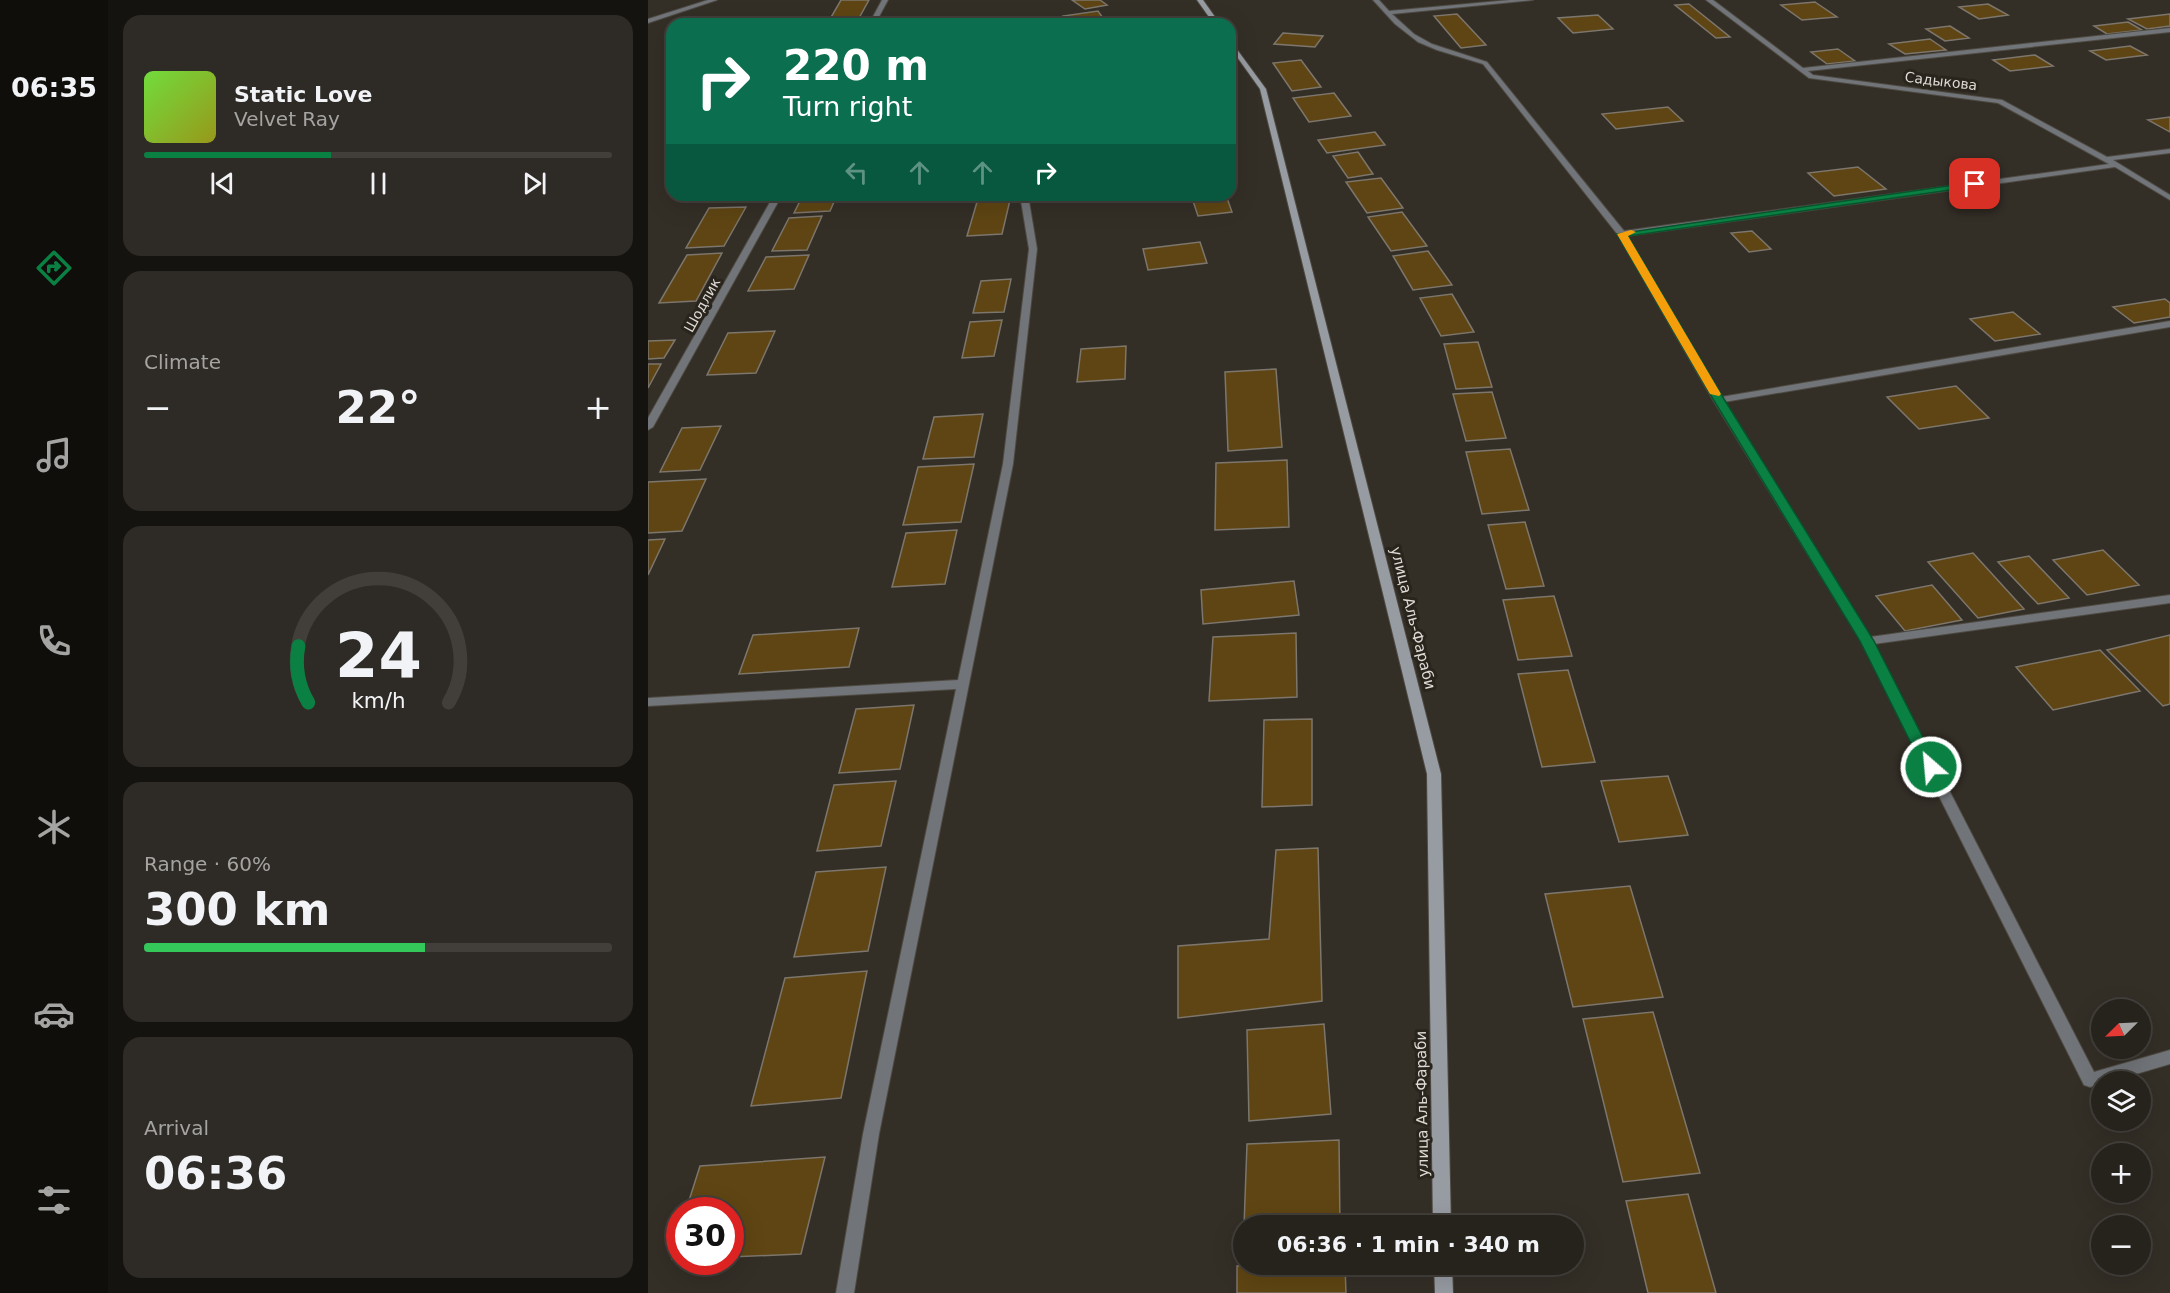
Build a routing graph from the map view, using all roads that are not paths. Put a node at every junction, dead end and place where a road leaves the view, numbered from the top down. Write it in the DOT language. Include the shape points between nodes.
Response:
graph roads {
  1 [pos="714,0"];
  2 [pos="885,0"];
  3 [pos="1200,0"];
  4 [pos="1376,0"];
  5 [pos="1530,0"];
  6 [pos="1709,0"];
  7 [pos="1388,13"];
  8 [pos="875,18"];
  9 [pos="1213,18"];
  10 [pos="648,21"];
  11 [pos="2170,30"];
  12 [pos="1236,51"];
  13 [pos="1802,70"];
  14 [pos="2170,151"];
  15 [pos="2106,159"];
  16 [pos="2116,165"];
  17 [pos="2170,198"];
  18 [pos="775,201"];
  19 [pos="1025,201"];
  20 [pos="1622,234"];
  21 [pos="2170,324"];
  22 [pos="1718,399"];
  23 [pos="648,428"];
  24 [pos="2170,599"];
  25 [pos="1867,641"];
  26 [pos="963,684"];
  27 [pos="648,702"];
  28 [pos="2170,1057"];
  29 [pos="1442,1215"];
  30 [pos="1443,1275"];
  31 [pos="845,1293"];
  32 [pos="1444,1293"];
  1 -- 10 [label="street"];
  2 -- 8 [label="street"];
  3 -- 9 [label="main road"];
  4 -- 7 [label="street"];
  5 -- 7 [label="street"];
  6 -- 13 [label="street, Садыкова"];
  7 -- 20 [label="street" via="1413,37 1485,63"];
  11 -- 13 [label="street"];
  12 -- 29 [label="main road, улица Аль-Фараби" via="1263,89 1434,774"];
  13 -- 15 [label="street, Садыкова" via="1811,77 2000,101"];
  14 -- 15 [label="street"];
  15 -- 16 [label="street, Садыкова"];
  16 -- 17 [label="street, Садыкова"];
  16 -- 20 [label="street"];
  18 -- 23 [label="street, Шодлик"];
  19 -- 26 [label="street" via="1033,249 1008,464"];
  20 -- 22 [label="street"];
  21 -- 22 [label="street"];
  22 -- 25 [label="street"];
  24 -- 25 [label="street"];
  25 -- 28 [label="street" via="2090,1080"];
  26 -- 27 [label="street"];
  26 -- 31 [label="street" via="871,1134"];
  30 -- 32 [label="main road"];
}
